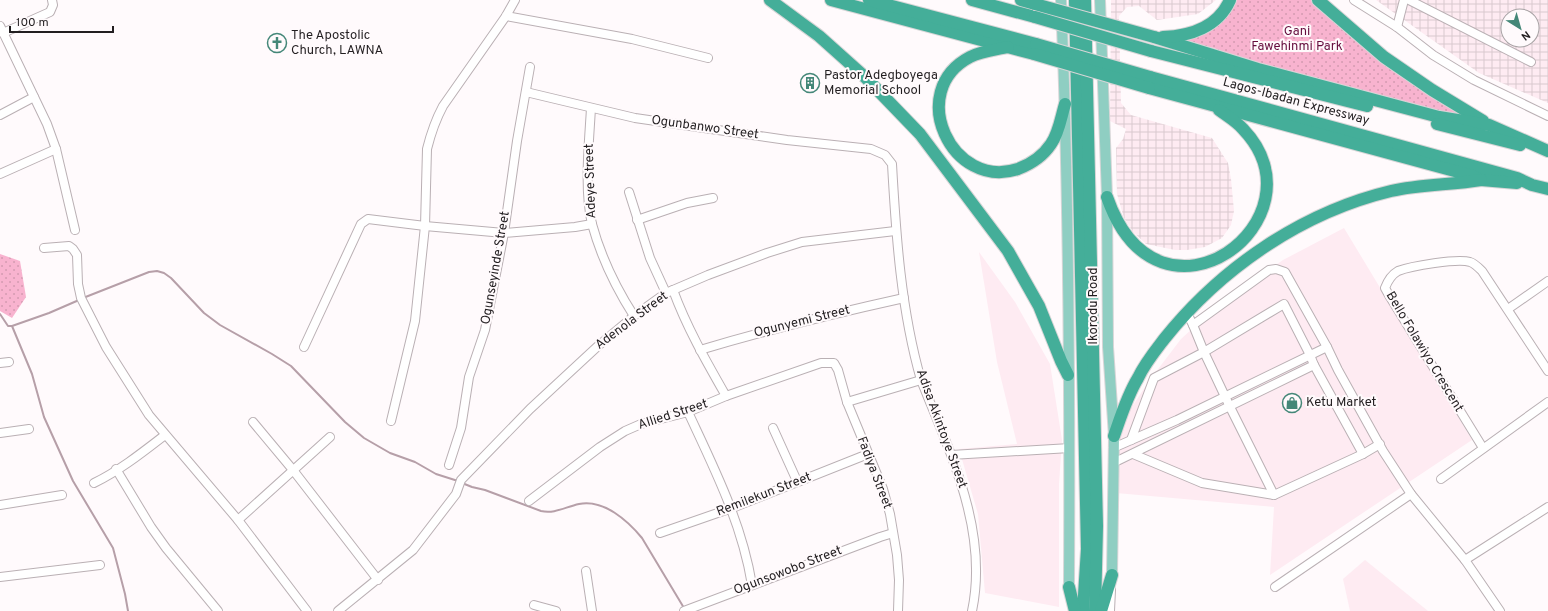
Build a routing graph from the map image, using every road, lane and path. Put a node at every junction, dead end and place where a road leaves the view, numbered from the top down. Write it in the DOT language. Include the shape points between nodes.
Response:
graph roads {
  1 [pos="52,0"];
  2 [pos="515,0"];
  3 [pos="770,0"];
  4 [pos="831,0"];
  5 [pos="869,0"];
  6 [pos="972,0"];
  7 [pos="1021,0"];
  8 [pos="1061,0"];
  9 [pos="1075,0"];
  10 [pos="1085,0"];
  11 [pos="1100,0"];
  12 [pos="1230,0"];
  13 [pos="1318,0"];
  14 [pos="1354,0"];
  15 [pos="1404,0"];
  16 [pos="1409,0"];
  17 [pos="506,16"];
  18 [pos="1397,27"];
  19 [pos="2,29"];
  20 [pos="1154,37"];
  21 [pos="1008,47"];
  22 [pos="1035,49"];
  23 [pos="708,58"];
  24 [pos="1531,62"];
  25 [pos="530,67"];
  26 [pos="1149,82"];
  27 [pos="526,92"];
  28 [pos="34,97"];
  29 [pos="1065,104"];
  30 [pos="1210,104"];
  31 [pos="591,108"];
  32 [pos="0,115"];
  33 [pos="1548,116"];
  34 [pos="1489,125"];
  35 [pos="56,149"];
  36 [pos="1548,151"];
  37 [pos="885,155"];
  38 [pos="0,174"];
  39 [pos="1481,180"];
  40 [pos="1532,185"];
  41 [pos="1548,189"];
  42 [pos="629,192"];
  43 [pos="1107,197"];
  44 [pos="713,198"];
  45 [pos="637,220"];
  46 [pos="592,224"];
  47 [pos="425,226"];
  48 [pos="75,230"];
  49 [pos="895,231"];
  50 [pos="504,233"];
  51 [pos="44,248"];
  52 [pos="1548,281"];
  53 [pos="669,292"];
  54 [pos="904,298"];
  55 [pos="1508,309"];
  56 [pos="1187,313"];
  57 [pos="634,316"];
  58 [pos="1194,325"];
  59 [pos="304,347"];
  60 [pos="1327,347"];
  61 [pos="700,350"];
  62 [pos="1204,352"];
  63 [pos="1310,355"];
  64 [pos="834,364"];
  65 [pos="1314,365"];
  66 [pos="1548,371"];
  67 [pos="1068,375"];
  68 [pos="921,380"];
  69 [pos="726,396"];
  70 [pos="1225,396"];
  71 [pos="847,402"];
  72 [pos="1548,402"];
  73 [pos="1230,407"];
  74 [pos="688,412"];
  75 [pos="391,421"];
  76 [pos="253,422"];
  77 [pos="773,428"];
  78 [pos="29,429"];
  79 [pos="0,433"];
  80 [pos="165,435"];
  81 [pos="330,437"];
  82 [pos="1131,440"];
  83 [pos="1113,442"];
  84 [pos="1380,444"];
  85 [pos="1070,448"];
  86 [pos="1483,448"];
  87 [pos="868,454"];
  88 [pos="1133,454"];
  89 [pos="1363,454"];
  90 [pos="951,455"];
  91 [pos="1113,463"];
  92 [pos="450,465"];
  93 [pos="116,469"];
  94 [pos="293,470"];
  95 [pos="1441,479"];
  96 [pos="94,482"];
  97 [pos="797,482"];
  98 [pos="1411,494"];
  99 [pos="62,495"];
  100 [pos="1274,495"];
  101 [pos="529,501"];
  102 [pos="0,505"];
  103 [pos="1548,507"];
  104 [pos="732,508"];
  105 [pos="238,520"];
  106 [pos="660,533"];
  107 [pos="893,533"];
  108 [pos="1465,560"];
  109 [pos="100,565"];
  110 [pos="586,571"];
  111 [pos="1112,575"];
  112 [pos="0,577"];
  113 [pos="378,580"];
  114 [pos="752,585"];
  115 [pos="1069,587"];
  116 [pos="1275,587"];
  117 [pos="534,605"];
  118 [pos="686,610"];
  119 [pos="218,611"];
  120 [pos="307,611"];
  121 [pos="338,611"];
  122 [pos="556,611"];
  123 [pos="592,611"];
  124 [pos="898,611"];
  125 [pos="972,611"];
  126 [pos="1070,611"];
  127 [pos="1075,611"];
  128 [pos="1083,611"];
  129 [pos="1095,611"];
  130 [pos="1101,611"];
  131 [pos="1110,611"];
  132 [pos="1500,611"];
  1 -- 19 [label="street" via="50,12"];
  2 -- 17 [label="street"];
  3 -- 67 [label="highway" via="819,36 866,78 920,134 1008,251 1040,306"];
  4 -- 21 [label="highway"];
  5 -- 22 [label="highway"];
  6 -- 36 [label="highway, Lagos-Ibadan Expressway, bridge" via="1150,51"];
  7 -- 20 [label="highway, bridge"];
  8 -- 29 [label="main road, Ikorodu Road"];
  9 -- 128 [label="highway, Ikorodu Road" via="1087,549"];
  10 -- 129 [label="highway, Ikorodu Road" via="1097,526"];
  11 -- 43 [label="main road, Ikorodu Road"];
  12 -- 20 [label="highway" via="1214,21 1196,31 1180,36"];
  13 -- 34 [label="highway" via="1384,57"];
  14 -- 18 [label="street"];
  15 -- 18 [label="street"];
  16 -- 24 [label="street"];
  17 -- 23 [label="street" via="632,39"];
  17 -- 47 [label="street" via="443,106 433,126 427,149"];
  18 -- 33 [label="street" via="1433,55 1474,80"];
  19 -- 28 [label="street"];
  20 -- 34 [label="highway" via="1258,69 1432,115"];
  21 -- 22 [label="highway"];
  21 -- 29 [label="highway" via="970,57 949,75 939,96 939,119 948,140 964,159 974,166 999,172 1025,167 1037,160 1052,143"];
  22 -- 26 [label="highway, Lagos-Ibadan Expressway, bridge"];
  25 -- 27 [label="street, Ogunseyinde Street"];
  26 -- 30 [label="highway"];
  26 -- 40 [label="highway, Lagos-Ibadan Expressway" via="1509,176"];
  27 -- 31 [label="street, Ogunbanwo Street"];
  27 -- 50 [label="street, Ogunseyinde Street"];
  28 -- 32 [label="street"];
  28 -- 35 [label="street"];
  29 -- 67 [label="main road, Ikorodu Road"];
  30 -- 39 [label="highway"];
  30 -- 43 [label="highway" via="1243,128 1260,152 1266,168 1267,183 1262,211 1246,238 1233,250 1220,258 1189,266 1159,261 1127,237"];
  31 -- 37 [label="street, Ogunbanwo Street" via="635,118 786,140 871,149"];
  31 -- 46 [label="street, Adeye Street" via="588,150"];
  34 -- 36 [label="highway"];
  35 -- 38 [label="street"];
  35 -- 48 [label="street"];
  37 -- 49 [label="street, Adisa Akintoye Street" via="892,164"];
  39 -- 40 [label="highway"];
  39 -- 56 [label="highway" via="1391,191 1344,205 1306,222 1268,244 1205,294"];
  40 -- 41 [label="highway, Lagos-Ibadan Expressway"];
  42 -- 45 [label="street"];
  43 -- 83 [label="main road, Ikorodu Road" via="1108,347"];
  44 -- 45 [label="street" via="687,203"];
  45 -- 53 [label="street" via="650,258"];
  46 -- 50 [label="street" via="575,228"];
  46 -- 57 [label="street, Adeye Street" via="611,277"];
  47 -- 50 [label="street"];
  47 -- 59 [label="street" via="372,219 364,221"];
  47 -- 75 [label="street" via="413,331"];
  49 -- 53 [label="street, Adenola Street" via="802,242 708,275"];
  49 -- 54 [label="street, Adisa Akintoye Street"];
  50 -- 92 [label="street, Ogunseyinde Street" via="485,330 469,377 461,428"];
  51 -- 80 [label="street" via="69,246 77,255 78,284 86,309 106,347 149,415"];
  52 -- 55 [label="street"];
  53 -- 57 [label="street, Adenola Street"];
  53 -- 61 [label="street"];
  54 -- 61 [label="street, Ogunyemi Street" via="820,317"];
  54 -- 68 [label="street, Adisa Akintoye Street"];
  55 -- 66 [label="street, Bello Folawiyo Crescent"];
  55 -- 86 [label="street, Bello Folawiyo Crescent" via="1482,271 1471,262 1458,260 1398,272 1388,278 1385,288"];
  56 -- 58 [label="street"];
  56 -- 83 [label="highway" via="1138,376"];
  57 -- 113 [label="street, Adenola Street" via="530,409 461,480 456,494 414,550"];
  58 -- 60 [label="street" via="1269,270 1282,270"];
  58 -- 62 [label="street"];
  60 -- 63 [label="street"];
  60 -- 84 [label="street"];
  61 -- 69 [label="street"];
  62 -- 63 [label="street" via="1284,304"];
  62 -- 70 [label="street"];
  62 -- 82 [label="street" via="1154,378"];
  63 -- 65 [label="street"];
  63 -- 70 [label="street"];
  64 -- 69 [label="street, Allied Street" via="821,363"];
  64 -- 71 [label="street, Fadiya Street"];
  65 -- 73 [label="street"];
  65 -- 89 [label="street"];
  67 -- 85 [label="main road, Ikorodu Road"];
  68 -- 71 [label="street"];
  68 -- 90 [label="street, Adisa Akintoye Street"];
  69 -- 74 [label="street, Allied Street"];
  70 -- 73 [label="street"];
  70 -- 82 [label="street"];
  71 -- 87 [label="street, Fadiya Street"];
  72 -- 86 [label="street"];
  73 -- 88 [label="street"];
  73 -- 100 [label="street"];
  74 -- 101 [label="street, Allied Street" via="641,424 612,438"];
  74 -- 104 [label="street"];
  76 -- 94 [label="street"];
  77 -- 97 [label="street"];
  78 -- 79 [label="street"];
  80 -- 93 [label="street" via="142,454"];
  80 -- 105 [label="street"];
  81 -- 94 [label="street"];
  82 -- 83 [label="street"];
  83 -- 91 [label="main road, Ikorodu Road"];
  84 -- 89 [label="street"];
  84 -- 98 [label="street"];
  85 -- 90 [label="street"];
  85 -- 115 [label="main road, Ikorodu Road"];
  86 -- 95 [label="street"];
  87 -- 97 [label="street, Remilekun Street"];
  87 -- 107 [label="street, Fadiya Street" via="883,489"];
  88 -- 91 [label="street"];
  88 -- 100 [label="street" via="1202,483"];
  89 -- 100 [label="street"];
  90 -- 125 [label="street, Adisa Akintoye Street" via="962,485 973,533 976,580"];
  91 -- 111 [label="main road, Ikorodu Road"];
  93 -- 96 [label="street"];
  93 -- 119 [label="street" via="166,548"];
  94 -- 105 [label="street"];
  94 -- 113 [label="street"];
  97 -- 104 [label="street, Remilekun Street"];
  98 -- 108 [label="street"];
  98 -- 116 [label="street"];
  99 -- 102 [label="street"];
  103 -- 108 [label="street"];
  104 -- 106 [label="street, Remilekun Street"];
  104 -- 114 [label="street"];
  105 -- 120 [label="street"];
  107 -- 114 [label="street, Ogunsowobo Street"];
  107 -- 124 [label="street, Fadiya Street" via="899,580"];
  108 -- 132 [label="street"];
  109 -- 112 [label="street"];
  110 -- 123 [label="street"];
  111 -- 130 [label="highway"];
  111 -- 131 [label="street, Ikorodu Road"];
  113 -- 121 [label="street"];
  114 -- 118 [label="street, Ogunsowobo Street"];
  115 -- 126 [label="street, Ikorodu Road"];
  115 -- 127 [label="highway"];
  117 -- 122 [label="street"];
}
